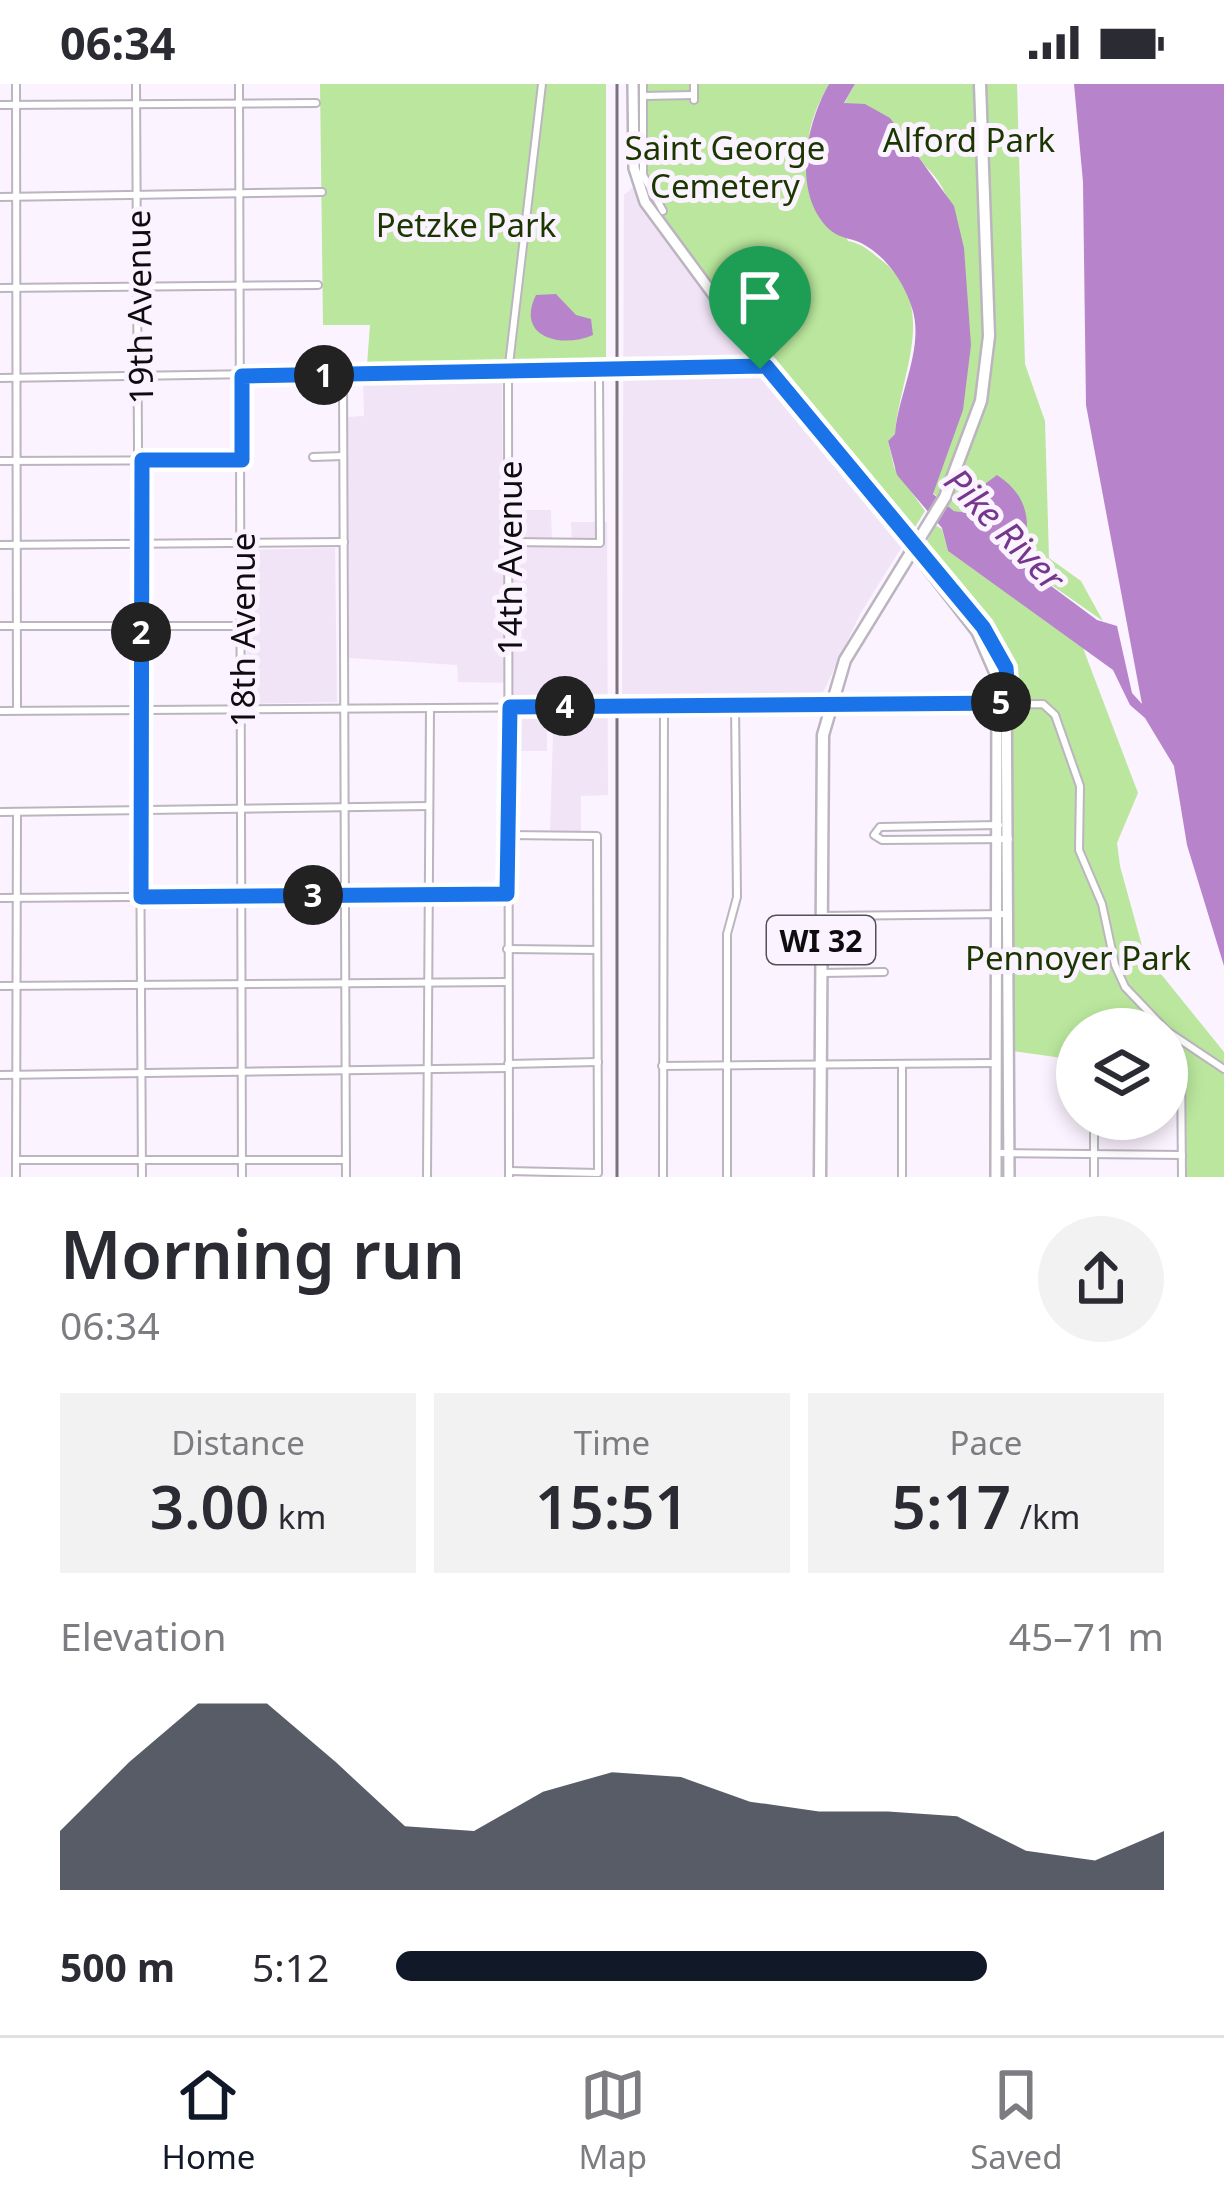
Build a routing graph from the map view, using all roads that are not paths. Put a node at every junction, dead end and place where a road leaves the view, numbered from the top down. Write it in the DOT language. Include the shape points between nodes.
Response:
graph roads {
  1 [pos="16,84"];
  2 [pos="136,84"];
  3 [pos="239,84"];
  4 [pos="542,84"];
  5 [pos="633,84"];
  6 [pos="643,84"];
  7 [pos="694,84"];
  8 [pos="980,84"];
  9 [pos="643,96"];
  10 [pos="316,103"];
  11 [pos="136,104"];
  12 [pos="239,104"];
  13 [pos="0,105"];
  14 [pos="17,105"];
  15 [pos="322,192"];
  16 [pos="239,195"];
  17 [pos="137,196"];
  18 [pos="0,197"];
  19 [pos="16,197"];
  20 [pos="663,211"];
  21 [pos="318,285"];
  22 [pos="139,286"];
  23 [pos="240,286"];
  24 [pos="0,288"];
  25 [pos="18,288"];
  26 [pos="766,366"];
  27 [pos="599,372"];
  28 [pos="508,373"];
  29 [pos="343,375"];
  30 [pos="242,376"];
  31 [pos="0,378"];
  32 [pos="17,378"];
  33 [pos="140,378"];
  34 [pos="343,456"];
  35 [pos="313,457"];
  36 [pos="142,460"];
  37 [pos="242,460"];
  38 [pos="0,461"];
  39 [pos="16,461"];
  40 [pos="344,542"];
  41 [pos="508,542"];
  42 [pos="242,543"];
  43 [pos="141,544"];
  44 [pos="0,545"];
  45 [pos="15,545"];
  46 [pos="913,546"];
  47 [pos="0,626"];
  48 [pos="16,626"];
  49 [pos="141,626"];
  50 [pos="242,626"];
  51 [pos="1004,702"];
  52 [pos="829,704"];
  53 [pos="664,705"];
  54 [pos="735,705"];
  55 [pos="510,707"];
  56 [pos="430,708"];
  57 [pos="344,709"];
  58 [pos="16,710"];
  59 [pos="242,710"];
  60 [pos="0,711"];
  61 [pos="141,711"];
  62 [pos="429,806"];
  63 [pos="344,807"];
  64 [pos="242,808"];
  65 [pos="141,810"];
  66 [pos="0,812"];
  67 [pos="17,812"];
  68 [pos="1004,825"];
  69 [pos="508,835"];
  70 [pos="1004,839"];
  71 [pos="429,894"];
  72 [pos="507,894"];
  73 [pos="345,895"];
  74 [pos="242,896"];
  75 [pos="141,897"];
  76 [pos="0,898"];
  77 [pos="17,898"];
  78 [pos="1003,914"];
  79 [pos="821,916"];
  80 [pos="507,949"];
  81 [pos="598,950"];
  82 [pos="884,972"];
  83 [pos="820,973"];
  84 [pos="428,982"];
  85 [pos="507,982"];
  86 [pos="345,983"];
  87 [pos="242,984"];
  88 [pos="140,985"];
  89 [pos="0,986"];
  90 [pos="16,986"];
  91 [pos="1145,1008"];
  92 [pos="1188,1045"];
  93 [pos="598,1062"];
  94 [pos="1003,1063"];
  95 [pos="819,1064"];
  96 [pos="902,1064"];
  97 [pos="508,1066"];
  98 [pos="662,1066"];
  99 [pos="727,1066"];
  100 [pos="428,1069"];
  101 [pos="1224,1069"];
  102 [pos="346,1070"];
  103 [pos="242,1072"];
  104 [pos="140,1073"];
  105 [pos="16,1074"];
  106 [pos="0,1075"];
  107 [pos="1094,1140"];
  108 [pos="1181,1140"];
  109 [pos="996,1153"];
  110 [pos="1009,1153"];
  111 [pos="1094,1154"];
  112 [pos="1181,1155"];
  113 [pos="16,1160"];
  114 [pos="142,1160"];
  115 [pos="242,1160"];
  116 [pos="346,1160"];
  117 [pos="509,1174"];
  118 [pos="575,1174"];
  119 [pos="16,1177"];
  120 [pos="142,1177"];
  121 [pos="242,1177"];
  122 [pos="346,1177"];
  123 [pos="427,1177"];
  124 [pos="663,1177"];
  125 [pos="727,1177"];
  126 [pos="820,1177"];
  127 [pos="902,1177"];
  128 [pos="996,1177"];
  129 [pos="1009,1177"];
  130 [pos="1094,1177"];
  131 [pos="1182,1177"];
  1 -- 14 [label="street"];
  2 -- 11 [label="street, 19th Avenue"];
  3 -- 12 [label="street, 18th Avenue"];
  4 -- 28 [label="street, 14th Avenue"];
  5 -- 26 [label="street" via="642,195"];
  6 -- 9 [label="street"];
  7 -- 9 [label="street" via="694,98"];
  8 -- 46 [label="main road, WI 32" via="988,356 972,434"];
  9 -- 20 [label="street" via="643,175"];
  10 -- 12 [label="street"];
  11 -- 12 [label="street"];
  11 -- 14 [label="street"];
  11 -- 17 [label="street, 19th Avenue"];
  12 -- 16 [label="street, 18th Avenue"];
  13 -- 14 [label="street"];
  14 -- 19 [label="street"];
  15 -- 16 [label="street"];
  16 -- 17 [label="street"];
  16 -- 23 [label="street, 18th Avenue"];
  17 -- 19 [label="street"];
  17 -- 22 [label="street, 19th Avenue"];
  18 -- 19 [label="street"];
  19 -- 25 [label="street"];
  21 -- 23 [label="street"];
  22 -- 23 [label="street"];
  22 -- 25 [label="street"];
  22 -- 33 [label="street, 19th Avenue"];
  23 -- 30 [label="street, 18th Avenue"];
  24 -- 25 [label="street"];
  25 -- 32 [label="street"];
  26 -- 27 [label="street"];
  26 -- 46 [label="street"];
  27 -- 28 [label="street"];
  27 -- 41 [label="street" via="600,543"];
  28 -- 29 [label="street"];
  28 -- 41 [label="street, 14th Avenue"];
  29 -- 30 [label="street"];
  29 -- 34 [label="street"];
  30 -- 33 [label="street"];
  30 -- 37 [label="street, 18th Avenue"];
  31 -- 32 [label="street"];
  32 -- 33 [label="street"];
  32 -- 39 [label="street"];
  33 -- 36 [label="street, 19th Avenue"];
  34 -- 35 [label="street"];
  34 -- 40 [label="street"];
  36 -- 37 [label="street"];
  36 -- 39 [label="street"];
  36 -- 43 [label="street, 19th Avenue"];
  37 -- 42 [label="street, 18th Avenue"];
  38 -- 39 [label="street"];
  39 -- 45 [label="street"];
  40 -- 42 [label="street"];
  40 -- 57 [label="street"];
  41 -- 55 [label="street, 14th Avenue"];
  42 -- 43 [label="street"];
  42 -- 50 [label="street, 18th Avenue"];
  43 -- 45 [label="street"];
  43 -- 49 [label="street, 19th Avenue"];
  44 -- 45 [label="street"];
  45 -- 48 [label="street"];
  46 -- 51 [label="street" via="999,650"];
  46 -- 52 [label="main road, WI 32" via="862,626"];
  47 -- 48 [label="street"];
  48 -- 49 [label="street"];
  48 -- 58 [label="street"];
  49 -- 50 [label="street"];
  49 -- 61 [label="street, 19th Avenue"];
  50 -- 59 [label="street, 18th Avenue"];
  51 -- 52 [label="street"];
  51 -- 68 [label="street"];
  51 -- 91 [label="street" via="1043,704 1055,715 1082,795 1081,858 1102,904 1115,965"];
  52 -- 54 [label="street"];
  52 -- 79 [label="main road, WI 32"];
  53 -- 54 [label="street"];
  53 -- 55 [label="street"];
  53 -- 98 [label="street"];
  54 -- 99 [label="street" via="737,897 727,934"];
  55 -- 56 [label="street"];
  55 -- 69 [label="street, 14th Avenue"];
  56 -- 57 [label="street"];
  56 -- 62 [label="street"];
  57 -- 59 [label="street"];
  57 -- 63 [label="street"];
  58 -- 60 [label="street"];
  58 -- 61 [label="street"];
  59 -- 61 [label="street"];
  59 -- 64 [label="street, 18th Avenue"];
  61 -- 65 [label="street, 19th Avenue"];
  62 -- 63 [label="street"];
  62 -- 71 [label="street"];
  63 -- 64 [label="street"];
  63 -- 73 [label="street"];
  64 -- 65 [label="street"];
  64 -- 74 [label="street, 18th Avenue"];
  65 -- 67 [label="street"];
  65 -- 75 [label="street, 19th Avenue"];
  66 -- 67 [label="street"];
  67 -- 77 [label="street"];
  68 -- 70 [label="street"];
  68 -- 70 [label="street" via="880,827 874,835"];
  69 -- 72 [label="street, 14th Avenue"];
  69 -- 81 [label="street" via="597,836"];
  70 -- 78 [label="street"];
  71 -- 72 [label="street"];
  71 -- 73 [label="street"];
  71 -- 84 [label="street"];
  72 -- 80 [label="street, 14th Avenue"];
  73 -- 74 [label="street"];
  73 -- 86 [label="street"];
  74 -- 75 [label="street"];
  74 -- 87 [label="street, 18th Avenue"];
  75 -- 77 [label="street"];
  75 -- 88 [label="street, 19th Avenue"];
  76 -- 77 [label="street"];
  77 -- 90 [label="street"];
  78 -- 79 [label="street"];
  78 -- 94 [label="street"];
  79 -- 83 [label="main road, WI 32"];
  80 -- 81 [label="street"];
  80 -- 85 [label="street, 14th Avenue"];
  81 -- 93 [label="street"];
  82 -- 83 [label="street"];
  83 -- 95 [label="main road, WI 32"];
  84 -- 85 [label="street"];
  84 -- 86 [label="street"];
  84 -- 100 [label="street"];
  85 -- 97 [label="street, 14th Avenue"];
  86 -- 87 [label="street"];
  86 -- 102 [label="street"];
  87 -- 88 [label="street"];
  87 -- 103 [label="street, 18th Avenue"];
  88 -- 90 [label="street"];
  88 -- 104 [label="street, 19th Avenue"];
  89 -- 90 [label="street"];
  90 -- 105 [label="street"];
  92 -- 101 [label="street"];
  93 -- 97 [label="street"];
  93 -- 118 [label="street" via="598,1173"];
  94 -- 96 [label="street"];
  94 -- 109 [label="street"];
  94 -- 110 [label="street"];
  95 -- 96 [label="street"];
  95 -- 99 [label="street"];
  95 -- 126 [label="main road, WI 32"];
  96 -- 127 [label="street"];
  97 -- 100 [label="street"];
  97 -- 117 [label="street, 14th Avenue"];
  98 -- 99 [label="street"];
  98 -- 124 [label="street"];
  99 -- 125 [label="street"];
  100 -- 102 [label="street"];
  100 -- 123 [label="street"];
  102 -- 103 [label="street"];
  102 -- 116 [label="street"];
  103 -- 104 [label="street"];
  103 -- 115 [label="street, 18th Avenue"];
  104 -- 105 [label="street"];
  104 -- 114 [label="street, 19th Avenue"];
  105 -- 106 [label="street"];
  105 -- 113 [label="street"];
  107 -- 111 [label="street"];
  108 -- 112 [label="street"];
  109 -- 110 [label="street"];
  109 -- 128 [label="street"];
  110 -- 111 [label="street"];
  110 -- 129 [label="street"];
  111 -- 112 [label="street"];
  111 -- 130 [label="street"];
  112 -- 131 [label="street"];
  113 -- 114 [label="street"];
  113 -- 119 [label="street"];
  114 -- 115 [label="street"];
  114 -- 120 [label="street, 19th Avenue"];
  115 -- 116 [label="street"];
  115 -- 121 [label="street, 18th Avenue"];
  116 -- 122 [label="street"];
  117 -- 118 [label="street"];
}
